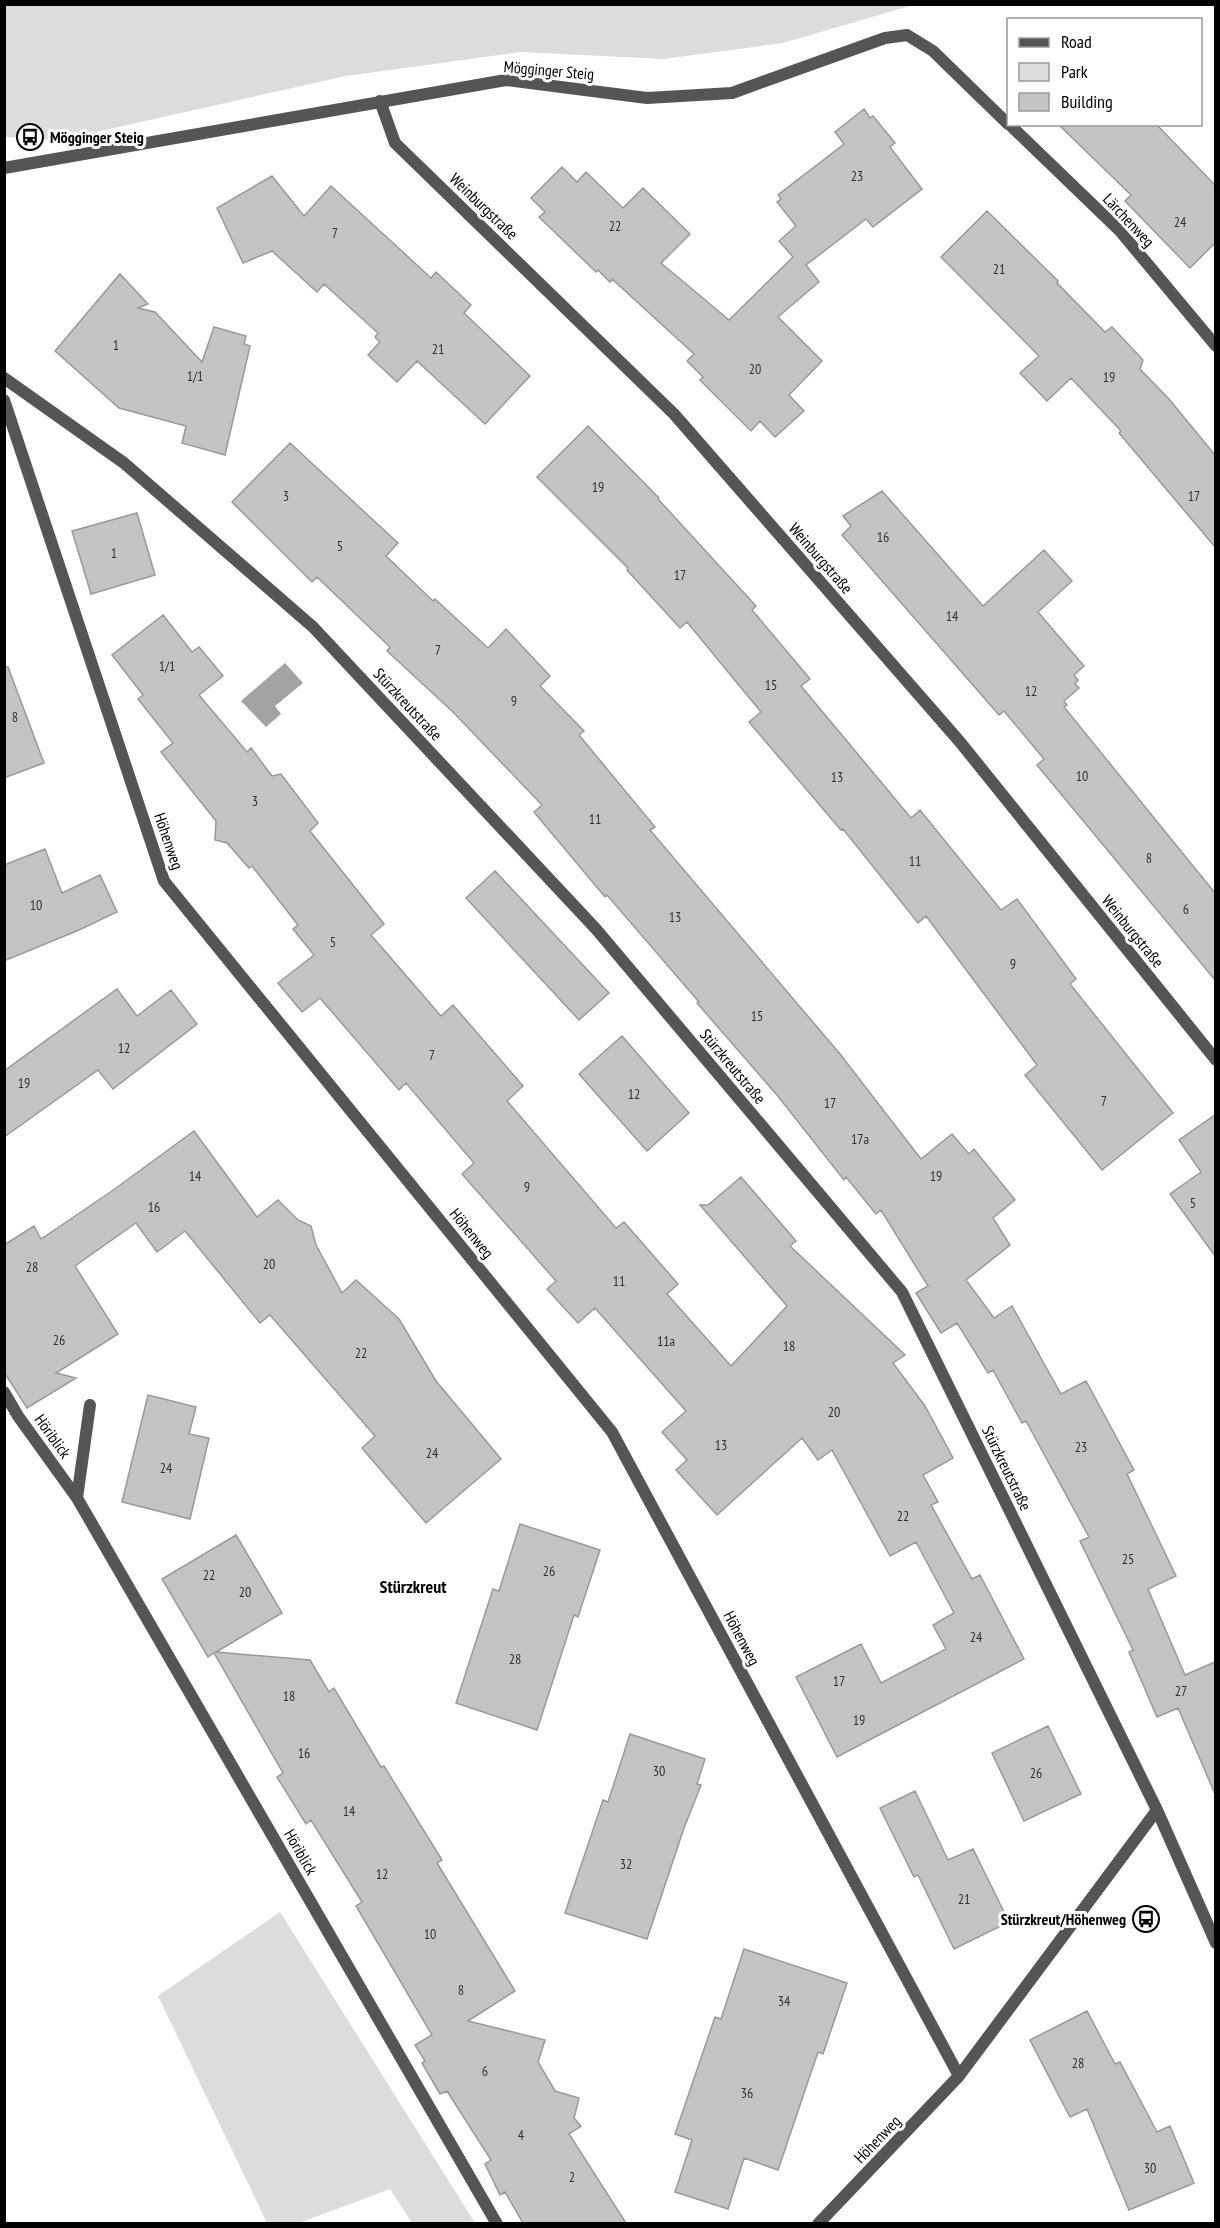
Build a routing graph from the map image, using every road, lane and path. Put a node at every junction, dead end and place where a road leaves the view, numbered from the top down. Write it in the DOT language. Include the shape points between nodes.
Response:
graph roads {
  1 [pos="907,35"];
  2 [pos="380,101"];
  3 [pos="1007,122"];
  4 [pos="1011,126"];
  5 [pos="4,168"];
  6 [pos="1215,346"];
  7 [pos="4,378"];
  8 [pos="4,400"];
  9 [pos="1215,1060"];
  10 [pos="4,1392"];
  11 [pos="90,1404"];
  12 [pos="77,1497"];
  13 [pos="1157,1810"];
  14 [pos="1215,1943"];
  15 [pos="959,2076"];
  16 [pos="497,2223"];
  17 [pos="818,2223"];
  1 -- 2 [label="street, Mögginger Steig" via="885,38 732,93 647,98 506,80"];
  1 -- 3 [label="street, Lärchenweg" via="933,51"];
  2 -- 5 [label="street, Mögginger Steig"];
  2 -- 9 [label="street, Weinburgstraße" via="395,143 674,414 960,742"];
  4 -- 6 [label="street, Lärchenweg" via="1120,231"];
  7 -- 13 [label="street, Stürzkreutstraße" via="124,463 313,627 596,929 902,1292"];
  8 -- 15 [label="street, Höhenweg" via="164,881 612,1432"];
  10 -- 12 [label="street, Höriblick"];
  11 -- 12 [label="street, Höriblick"];
  12 -- 16 [label="street, Höriblick"];
  13 -- 14 [label="street, Stürzkreutstraße"];
  13 -- 15 [label="street, Höhenweg"];
  15 -- 17 [label="street, Höhenweg"];
}
